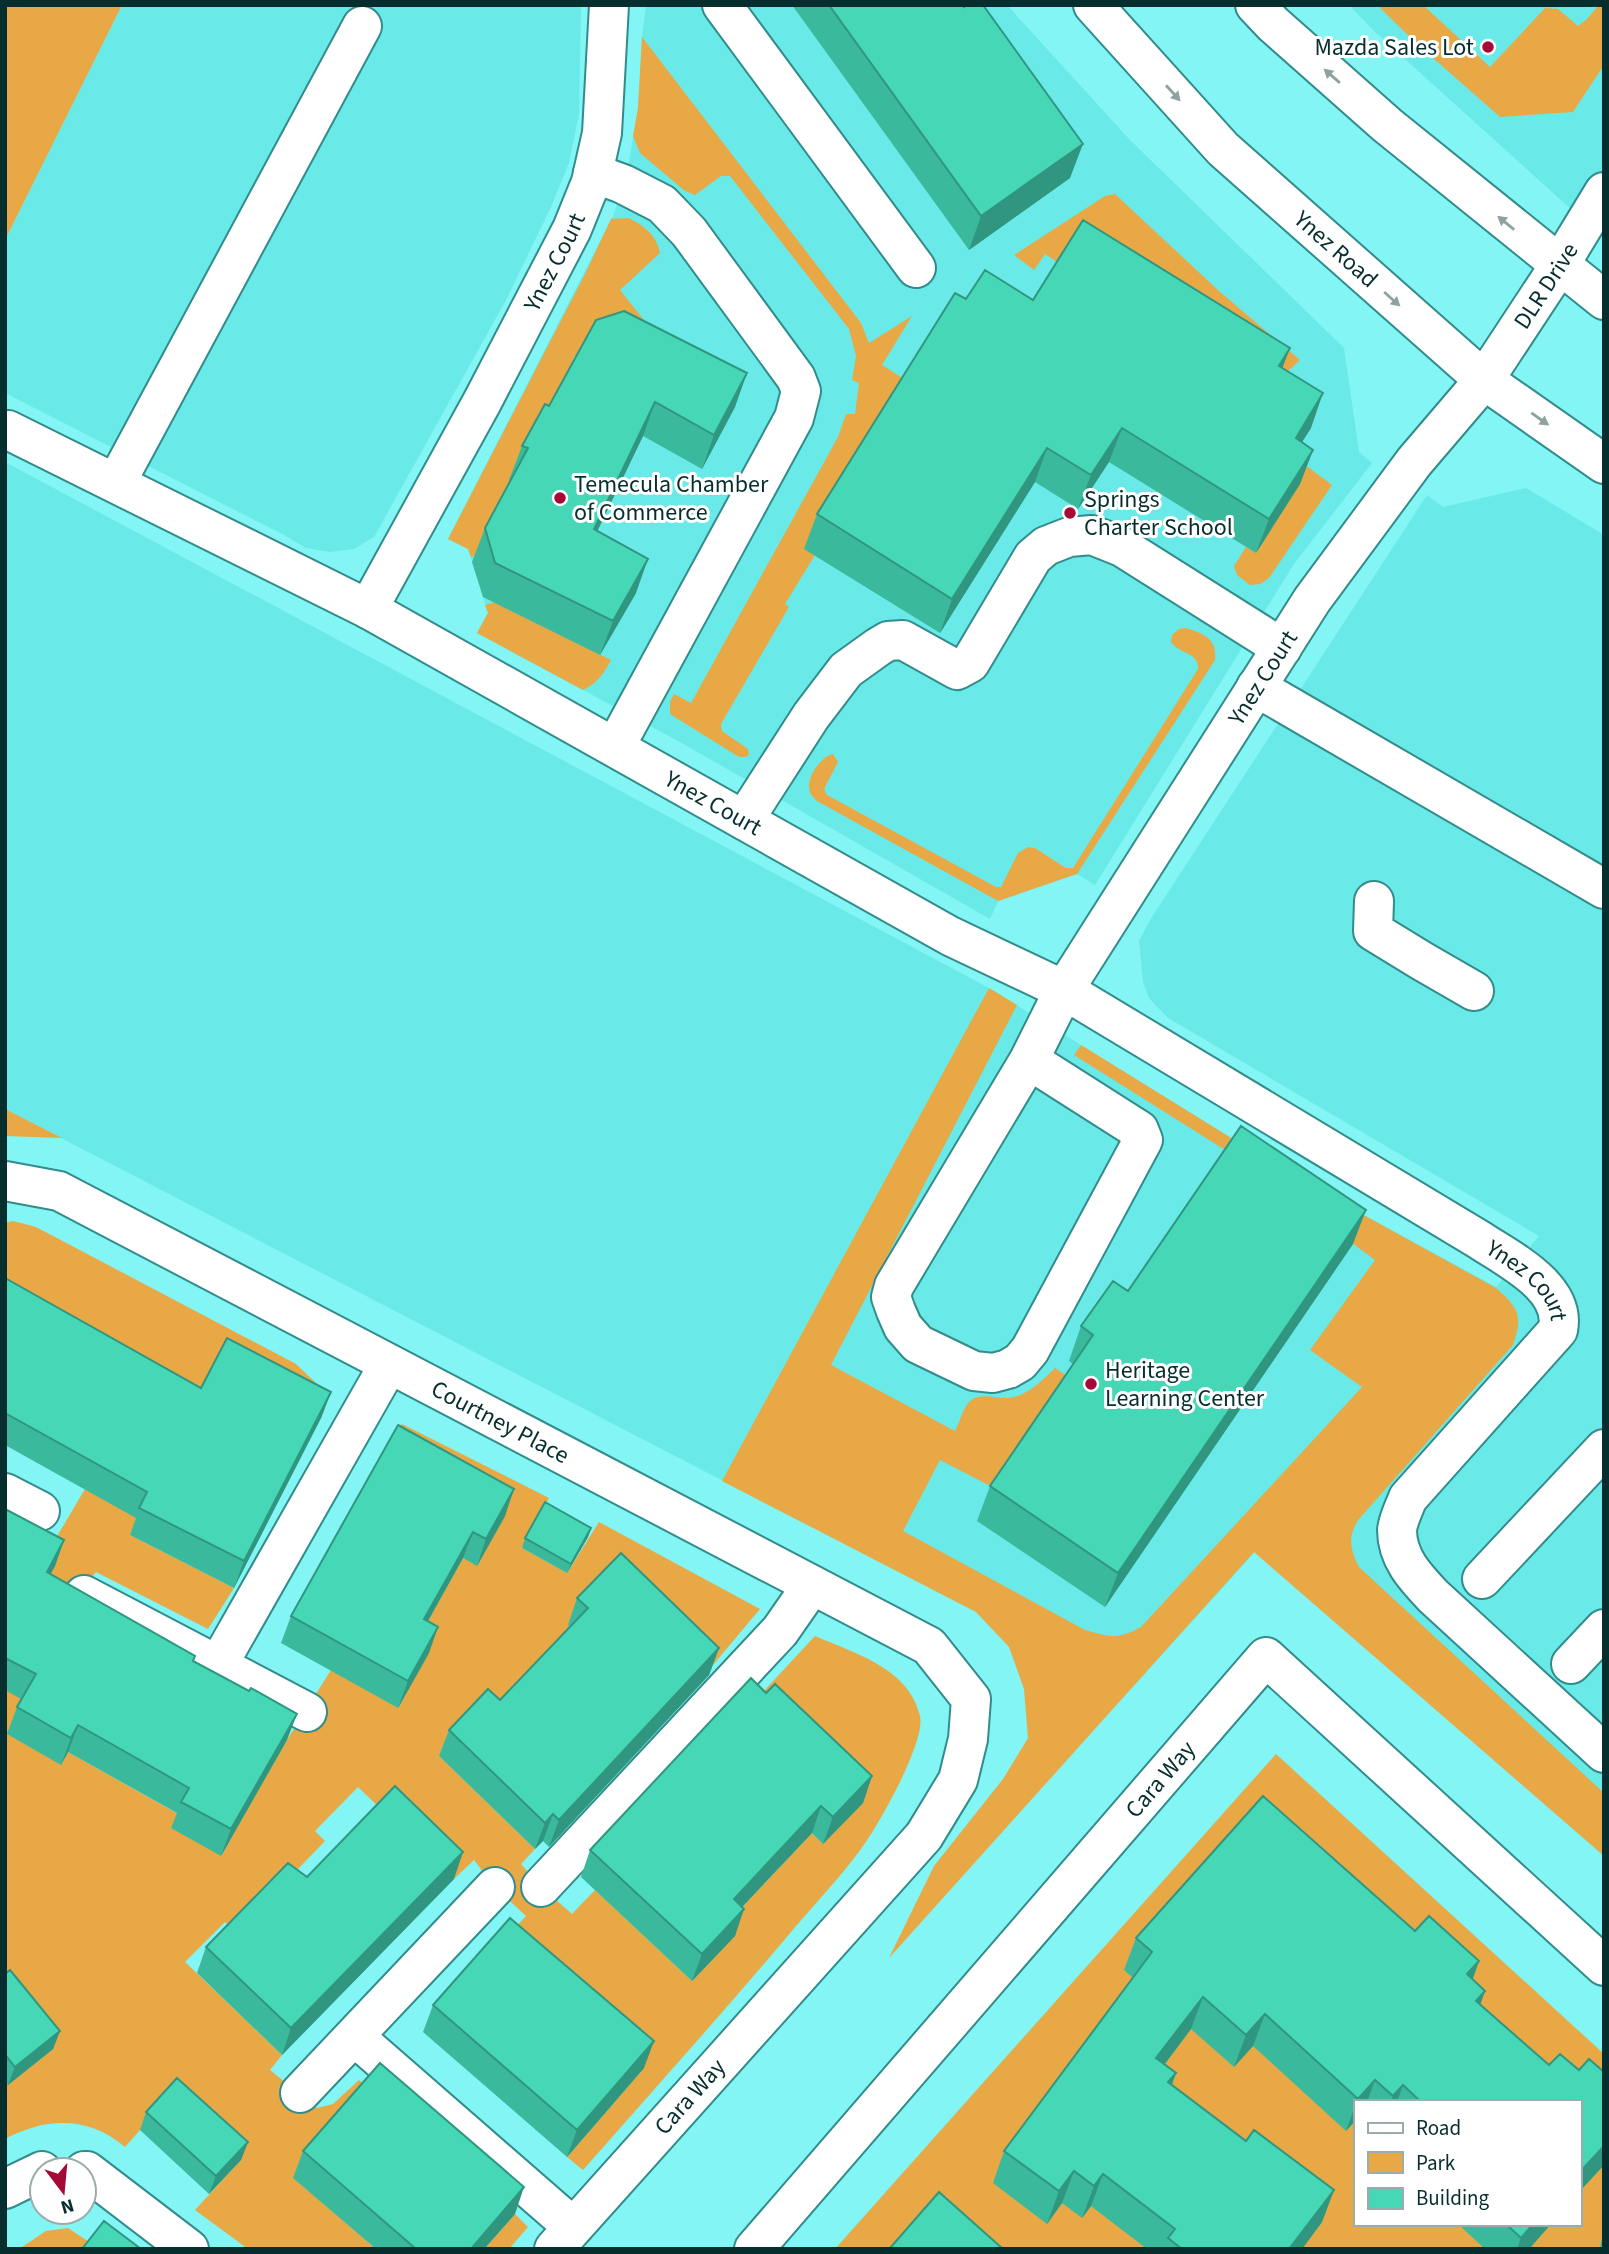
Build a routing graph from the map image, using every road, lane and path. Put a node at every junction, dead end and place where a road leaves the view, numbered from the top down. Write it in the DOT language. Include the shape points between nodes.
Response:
graph roads {
  1 [pos="608,5"];
  2 [pos="722,5"];
  3 [pos="1093,5"];
  4 [pos="1255,5"];
  5 [pos="362,26"];
  6 [pos="593,173"];
  7 [pos="1604,192"];
  8 [pos="1559,265"];
  9 [pos="916,268"];
  10 [pos="1604,300"];
  11 [pos="1484,380"];
  12 [pos="8,430"];
  13 [pos="1604,464"];
  14 [pos="116,483"];
  15 [pos="368,609"];
  16 [pos="1282,648"];
  17 [pos="1256,687"];
  18 [pos="615,747"];
  19 [pos="744,820"];
  20 [pos="1604,889"];
  21 [pos="1374,901"];
  22 [pos="1064,990"];
  23 [pos="1475,991"];
  24 [pos="1029,1060"];
  25 [pos="5,1181"];
  26 [pos="388,1364"];
  27 [pos="1604,1449"];
  28 [pos="5,1493"];
  29 [pos="40,1511"];
  30 [pos="1482,1579"];
  31 [pos="811,1585"];
  32 [pos="79,1593"];
  33 [pos="1604,1629"];
  34 [pos="1571,1664"];
  35 [pos="218,1665"];
  36 [pos="971,1699"];
  37 [pos="307,1712"];
  38 [pos="1604,1753"];
  39 [pos="495,1887"];
  40 [pos="541,1887"];
  41 [pos="1604,1966"];
  42 [pos="355,2037"];
  43 [pos="300,2093"];
  44 [pos="28,2178"];
  45 [pos="98,2180"];
  46 [pos="5,2189"];
  47 [pos="564,2238"];
  48 [pos="189,2249"];
  49 [pos="754,2249"];
  1 -- 6 [label="street, Ynez Court" via="602,132"];
  2 -- 9 [label="street"];
  3 -- 11 [label="street, Ynez Road, one-way" via="1223,149"];
  8 -- 4 [label="street, one-way" via="1387,125"];
  5 -- 14 [label="street"];
  6 -- 15 [label="street, Ynez Court" via="572,229"];
  6 -- 18 [label="street" via="662,204 689,232 801,391 794,418"];
  7 -- 8 [label="street, DLR Drive"];
  8 -- 10 [label="street"];
  8 -- 11 [label="street, DLR Drive"];
  11 -- 13 [label="street, Ynez Road, one-way"];
  11 -- 16 [label="street, Ynez Court" via="1415,462 1312,600"];
  12 -- 14 [label="street, Ynez Court"];
  14 -- 15 [label="street, Ynez Court"];
  15 -- 18 [label="street, Ynez Court"];
  16 -- 17 [label="street, Ynez Court"];
  16 -- 19 [label="street" via="1122,547 1092,535 1069,537 1033,557 970,663 957,670 903,640 888,642 846,670"];
  17 -- 20 [label="street"];
  17 -- 22 [label="street, Ynez Court"];
  18 -- 19 [label="street, Ynez Court"];
  19 -- 22 [label="street, Ynez Court" via="950,936"];
  21 -- 23 [label="street" via="1373,931"];
  22 -- 24 [label="street"];
  22 -- 38 [label="street, Ynez Court" via="1478,1239 1536,1279 1553,1297 1560,1318 1558,1329 1408,1498 1397,1528 1410,1572"];
  24 -- 24 [label="street" via="1139,1130 1143,1140 1030,1350 1008,1369 974,1371 918,1344 903,1327 891,1297"];
  25 -- 26 [label="street, Courtney Place" via="59,1191"];
  26 -- 31 [label="street, Courtney Place"];
  26 -- 35 [label="street"];
  27 -- 30 [label="street"];
  28 -- 29 [label="street"];
  31 -- 36 [label="street, Courtney Place" via="929,1646"];
  31 -- 40 [label="street" via="780,1631"];
  32 -- 35 [label="street"];
  33 -- 34 [label="street"];
  35 -- 37 [label="street"];
  36 -- 47 [label="street, Cara Way" via="958,1780 925,1836"];
  39 -- 42 [label="street"];
  41 -- 49 [label="street, Cara Way" via="1266,1657"];
  42 -- 43 [label="street"];
  42 -- 47 [label="street"];
  44 -- 46 [label="street"];
  45 -- 48 [label="street"];
}
